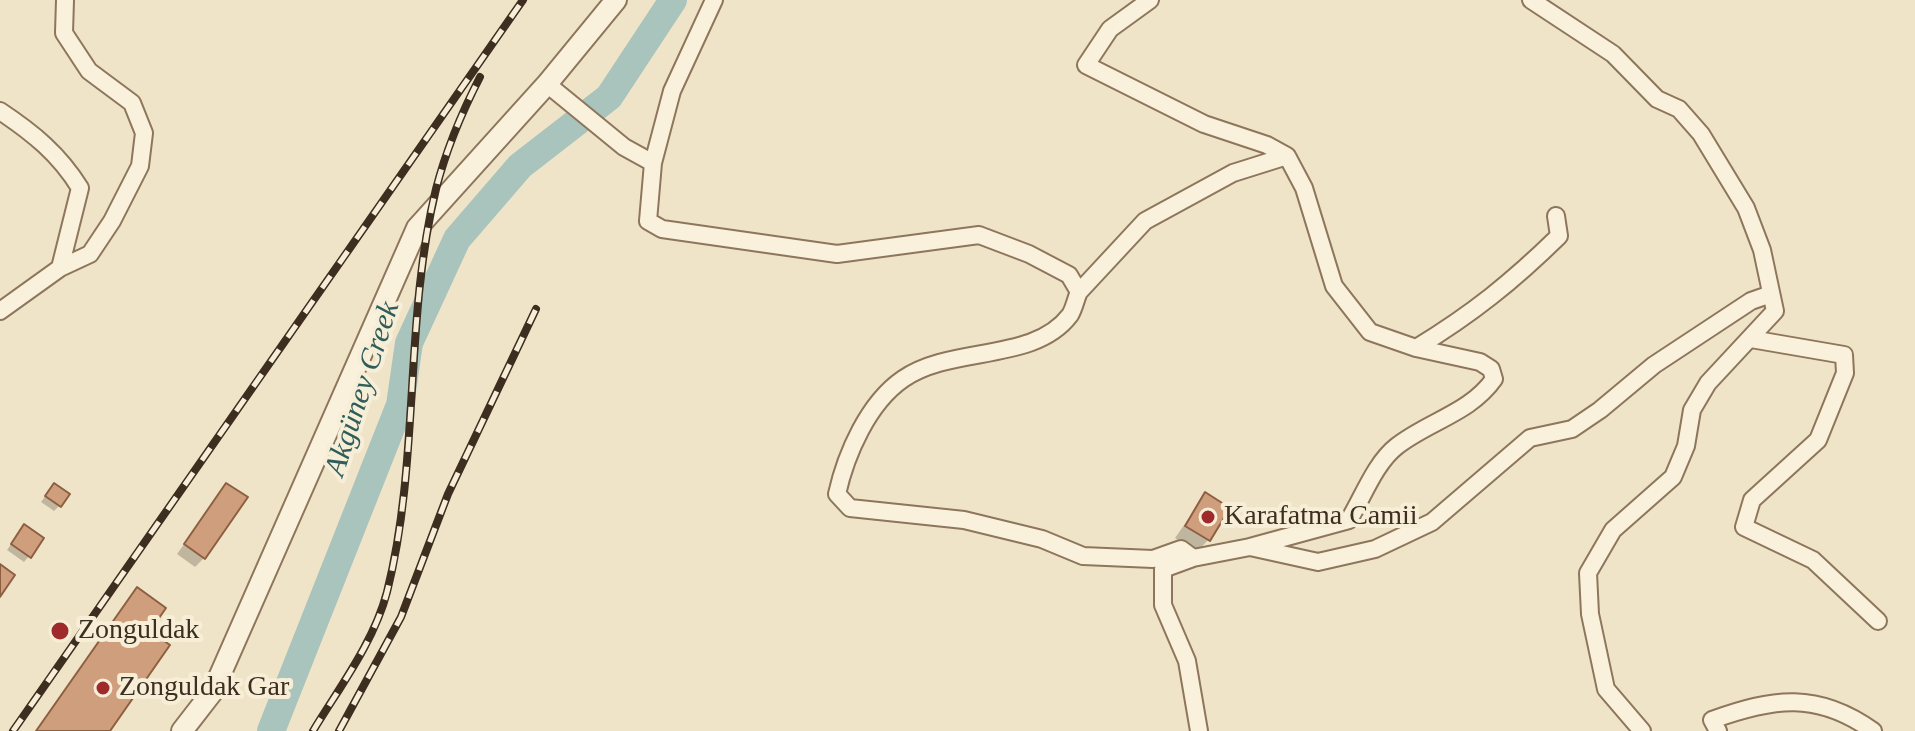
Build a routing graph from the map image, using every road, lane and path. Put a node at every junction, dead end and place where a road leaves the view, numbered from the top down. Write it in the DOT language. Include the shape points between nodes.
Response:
graph roads {
  1 [pos="65,0"];
  2 [pos="616,0"];
  3 [pos="714,0"];
  4 [pos="1150,0"];
  5 [pos="1531,0"];
  6 [pos="547,84"];
  7 [pos="0,111"];
  8 [pos="1287,156"];
  9 [pos="653,163"];
  10 [pos="1556,216"];
  11 [pos="60,268"];
  12 [pos="1079,292"];
  13 [pos="1771,294"];
  14 [pos="0,311"];
  15 [pos="1751,339"];
  16 [pos="1416,348"];
  17 [pos="1250,547"];
  18 [pos="1193,558"];
  19 [pos="1878,621"];
  20 [pos="182,731"];
  21 [pos="1199,731"];
  22 [pos="1642,731"];
  23 [pos="1718,731"];
  24 [pos="1873,731"];
  1 -- 11 [label="street" via="64,33 89,71 132,103 144,133 140,166 112,221 90,254"];
  2 -- 6 [label="street"];
  3 -- 9 [label="street" via="672,91"];
  4 -- 8 [label="street" via="1110,29 1086,65 1204,124"];
  5 -- 13 [label="street" via="1613,54 1701,134 1746,208"];
  6 -- 9 [label="street"];
  6 -- 20 [label="street" via="417,228 213,691"];
  7 -- 11 [label="street" via="64,161 80,188"];
  8 -- 12 [label="street" via="1233,173 1145,221"];
  8 -- 16 [label="street" via="1304,188 1334,286 1370,332"];
  9 -- 12 [label="street" via="648,221 662,229 837,254 979,235 1069,275"];
  10 -- 16 [label="street" via="1559,236 1530,264 1490,301"];
  11 -- 14 [label="street"];
  12 -- 18 [label="street" via="1070,315 1030,345 961,355 903,379 874,407 842,472 837,494 850,508 964,520 1042,539 1083,556 1153,559 1181,549"];
  13 -- 15 [label="street" via="1775,311"];
  13 -- 17 [label="street" via="1751,301 1654,365 1572,429 1530,438 1432,522 1375,549 1318,562"];
  15 -- 19 [label="street" via="1844,355 1845,373 1818,440 1752,500 1744,527 1813,560"];
  15 -- 22 [label="street" via="1708,383 1692,410 1686,446 1673,477 1613,530 1588,573 1590,614 1606,689"];
  16 -- 17 [label="street" via="1480,362 1491,369 1494,379 1464,409 1394,448 1349,520"];
  17 -- 18 [label="street"];
  18 -- 21 [label="street" via="1163,569 1163,605 1187,661"];
  23 -- 24 [label="street" via="1712,720 1771,702 1799,700 1856,719"];
}
